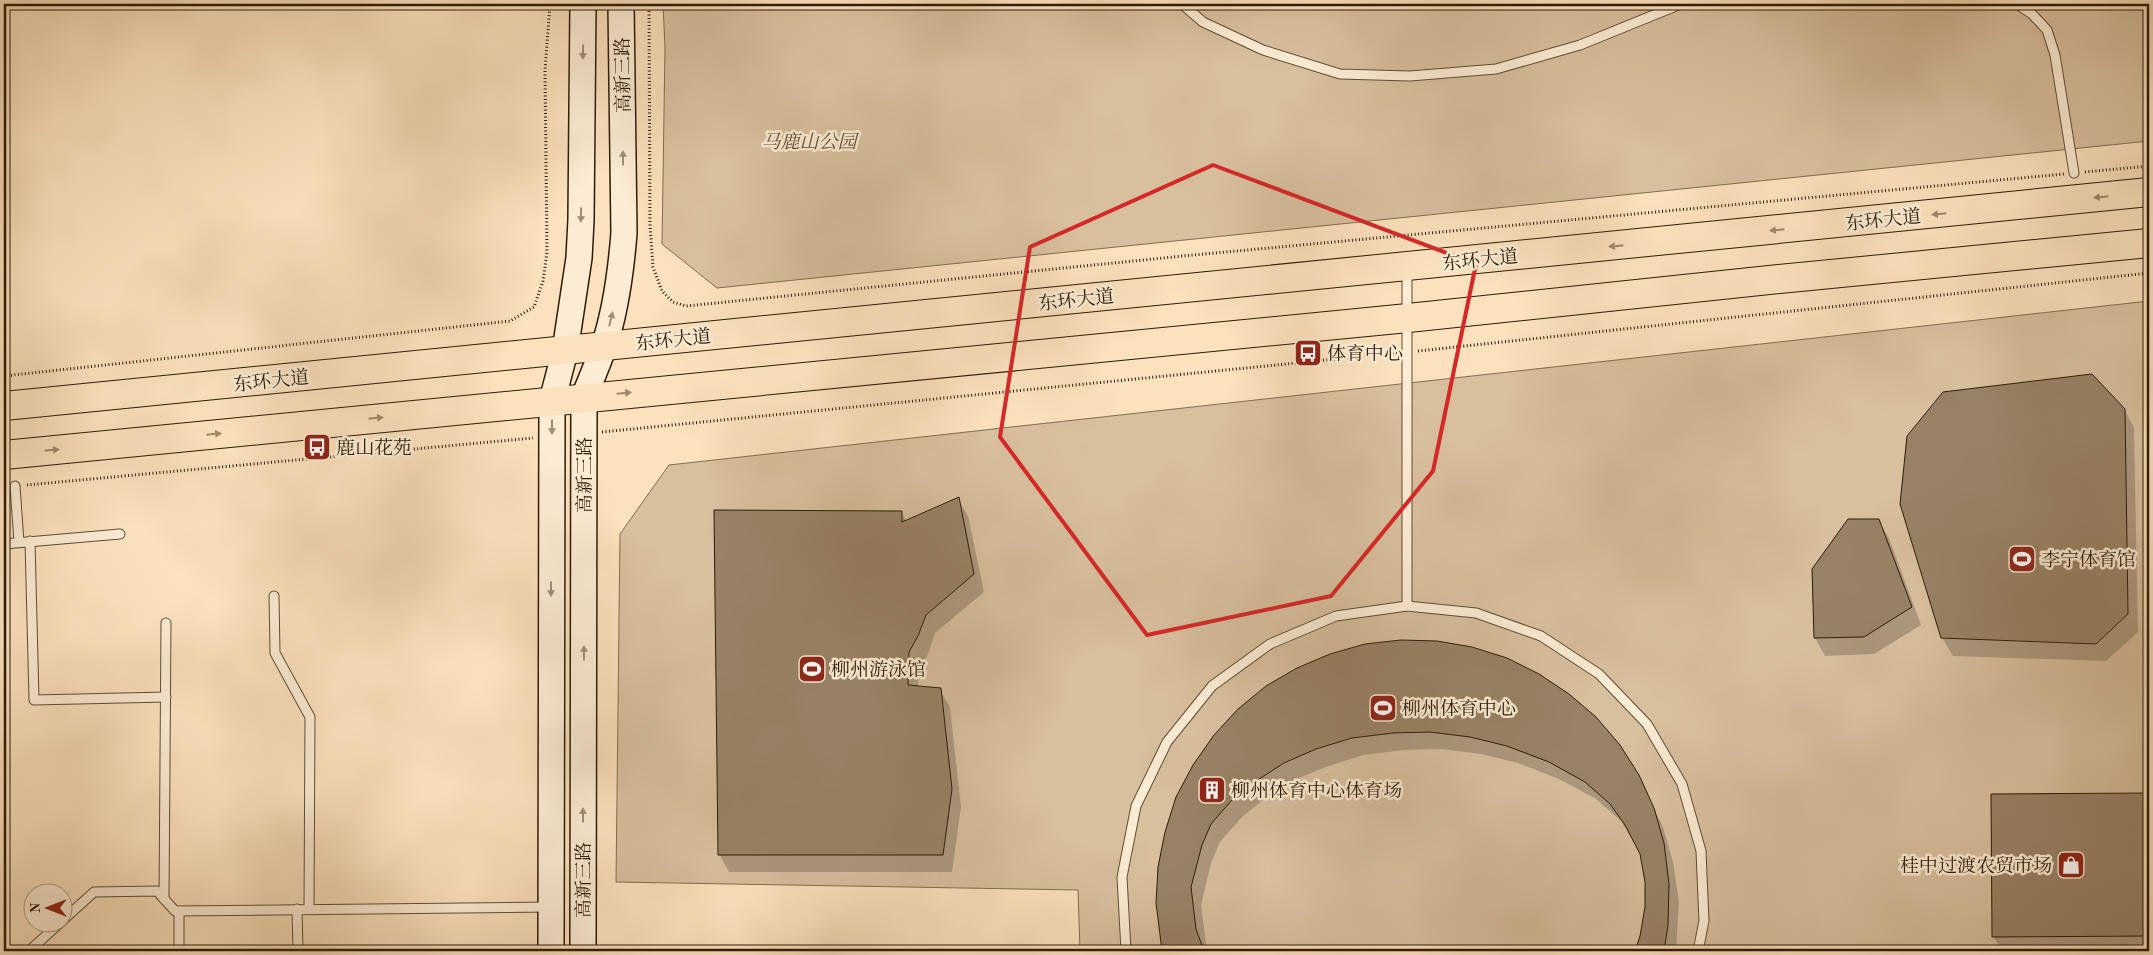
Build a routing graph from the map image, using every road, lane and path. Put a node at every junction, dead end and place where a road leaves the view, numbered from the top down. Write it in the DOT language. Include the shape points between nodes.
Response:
graph roads {
  1 [pos="550,4"];
  2 [pos="583,4"];
  3 [pos="621,4"];
  4 [pos="649,4"];
  5 [pos="1182,4"];
  6 [pos="1682,4"];
  7 [pos="2017,4"];
  8 [pos="2149,166"];
  9 [pos="2074,173"];
  10 [pos="2149,192"];
  11 [pos="2149,244"];
  12 [pos="1407,267"];
  13 [pos="2149,273"];
  14 [pos="1408,318"];
  15 [pos="604,346"];
  16 [pos="566,351"];
  17 [pos="1408,352"];
  18 [pos="4,376"];
  19 [pos="584,397"];
  20 [pos="552,401"];
  21 [pos="4,406"];
  22 [pos="584,433"];
  23 [pos="552,436"];
  24 [pos="4,454"];
  25 [pos="15,486"];
  26 [pos="120,534"];
  27 [pos="30,541"];
  28 [pos="19,542"];
  29 [pos="4,544"];
  30 [pos="274,596"];
  31 [pos="1407,606"];
  32 [pos="166,623"];
  33 [pos="166,697"];
  34 [pos="164,899"];
  35 [pos="551,907"];
  36 [pos="297,909"];
  37 [pos="309,909"];
  38 [pos="179,911"];
  39 [pos="72,913"];
  40 [pos="51,932"];
  41 [pos="29,951"];
  42 [pos="179,951"];
  43 [pos="298,951"];
  44 [pos="551,951"];
  45 [pos="583,951"];
  46 [pos="1126,951"];
  47 [pos="1698,951"];
  1 -- 18 [label="path" via="545,70 547,252 543,281 534,307 510,321"];
  2 -- 16 [label="main road, 高新三路, one-way" via="582,220 576,291"];
  15 -- 3 [label="main road, 高新三路, one-way" via="615,303 624,233"];
  4 -- 9 [label="path" via="653,267 662,291 673,302 686,306"];
  5 -- 6 [label="lane" via="1202,22 1271,53 1340,74 1410,76 1496,69 1580,45"];
  7 -- 9 [label="lane" via="2047,30 2055,55"];
  8 -- 9 [label="path"];
  10 -- 12 [label="highway, 东环大道, one-way"];
  11 -- 14 [label="highway"];
  12 -- 14 [label="lane"];
  12 -- 15 [label="highway, 东环大道"];
  13 -- 17 [label="path"];
  14 -- 17 [label="lane"];
  19 -- 14 [label="highway, one-way"];
  15 -- 16 [label="highway, 东环大道"];
  15 -- 19 [label="main road, 高新三路"];
  16 -- 20 [label="main road, 高新三路"];
  16 -- 21 [label="highway, 东环大道"];
  17 -- 22 [label="path"];
  17 -- 31 [label="lane"];
  19 -- 20 [label="highway"];
  19 -- 22 [label="main road, 高新三路"];
  20 -- 23 [label="main road, 高新三路, one-way"];
  24 -- 20 [label="highway, one-way"];
  45 -- 22 [label="main road, 高新三路, one-way"];
  23 -- 25 [label="path"];
  23 -- 35 [label="main road, 高新三路, one-way"];
  25 -- 28 [label="lane"];
  26 -- 27 [label="lane"];
  27 -- 28 [label="lane"];
  27 -- 33 [label="lane" via="34,700"];
  28 -- 29 [label="lane"];
  30 -- 37 [label="lane" via="275,652 310,717"];
  31 -- 46 [label="lane" via="1336,616 1270,644 1212,686 1167,742 1136,806 1122,877"];
  31 -- 47 [label="lane" via="1476,612 1541,636 1599,674 1647,724 1682,784 1701,851 1704,921"];
  32 -- 33 [label="lane"];
  33 -- 34 [label="lane"];
  34 -- 38 [label="lane"];
  34 -- 39 [label="lane" via="157,891 94,892"];
  35 -- 37 [label="lane"];
  35 -- 44 [label="main road, 高新三路"];
  36 -- 37 [label="lane"];
  36 -- 38 [label="lane"];
  36 -- 43 [label="lane"];
  38 -- 42 [label="lane"];
  40 -- 41 [label="lane"];
}
